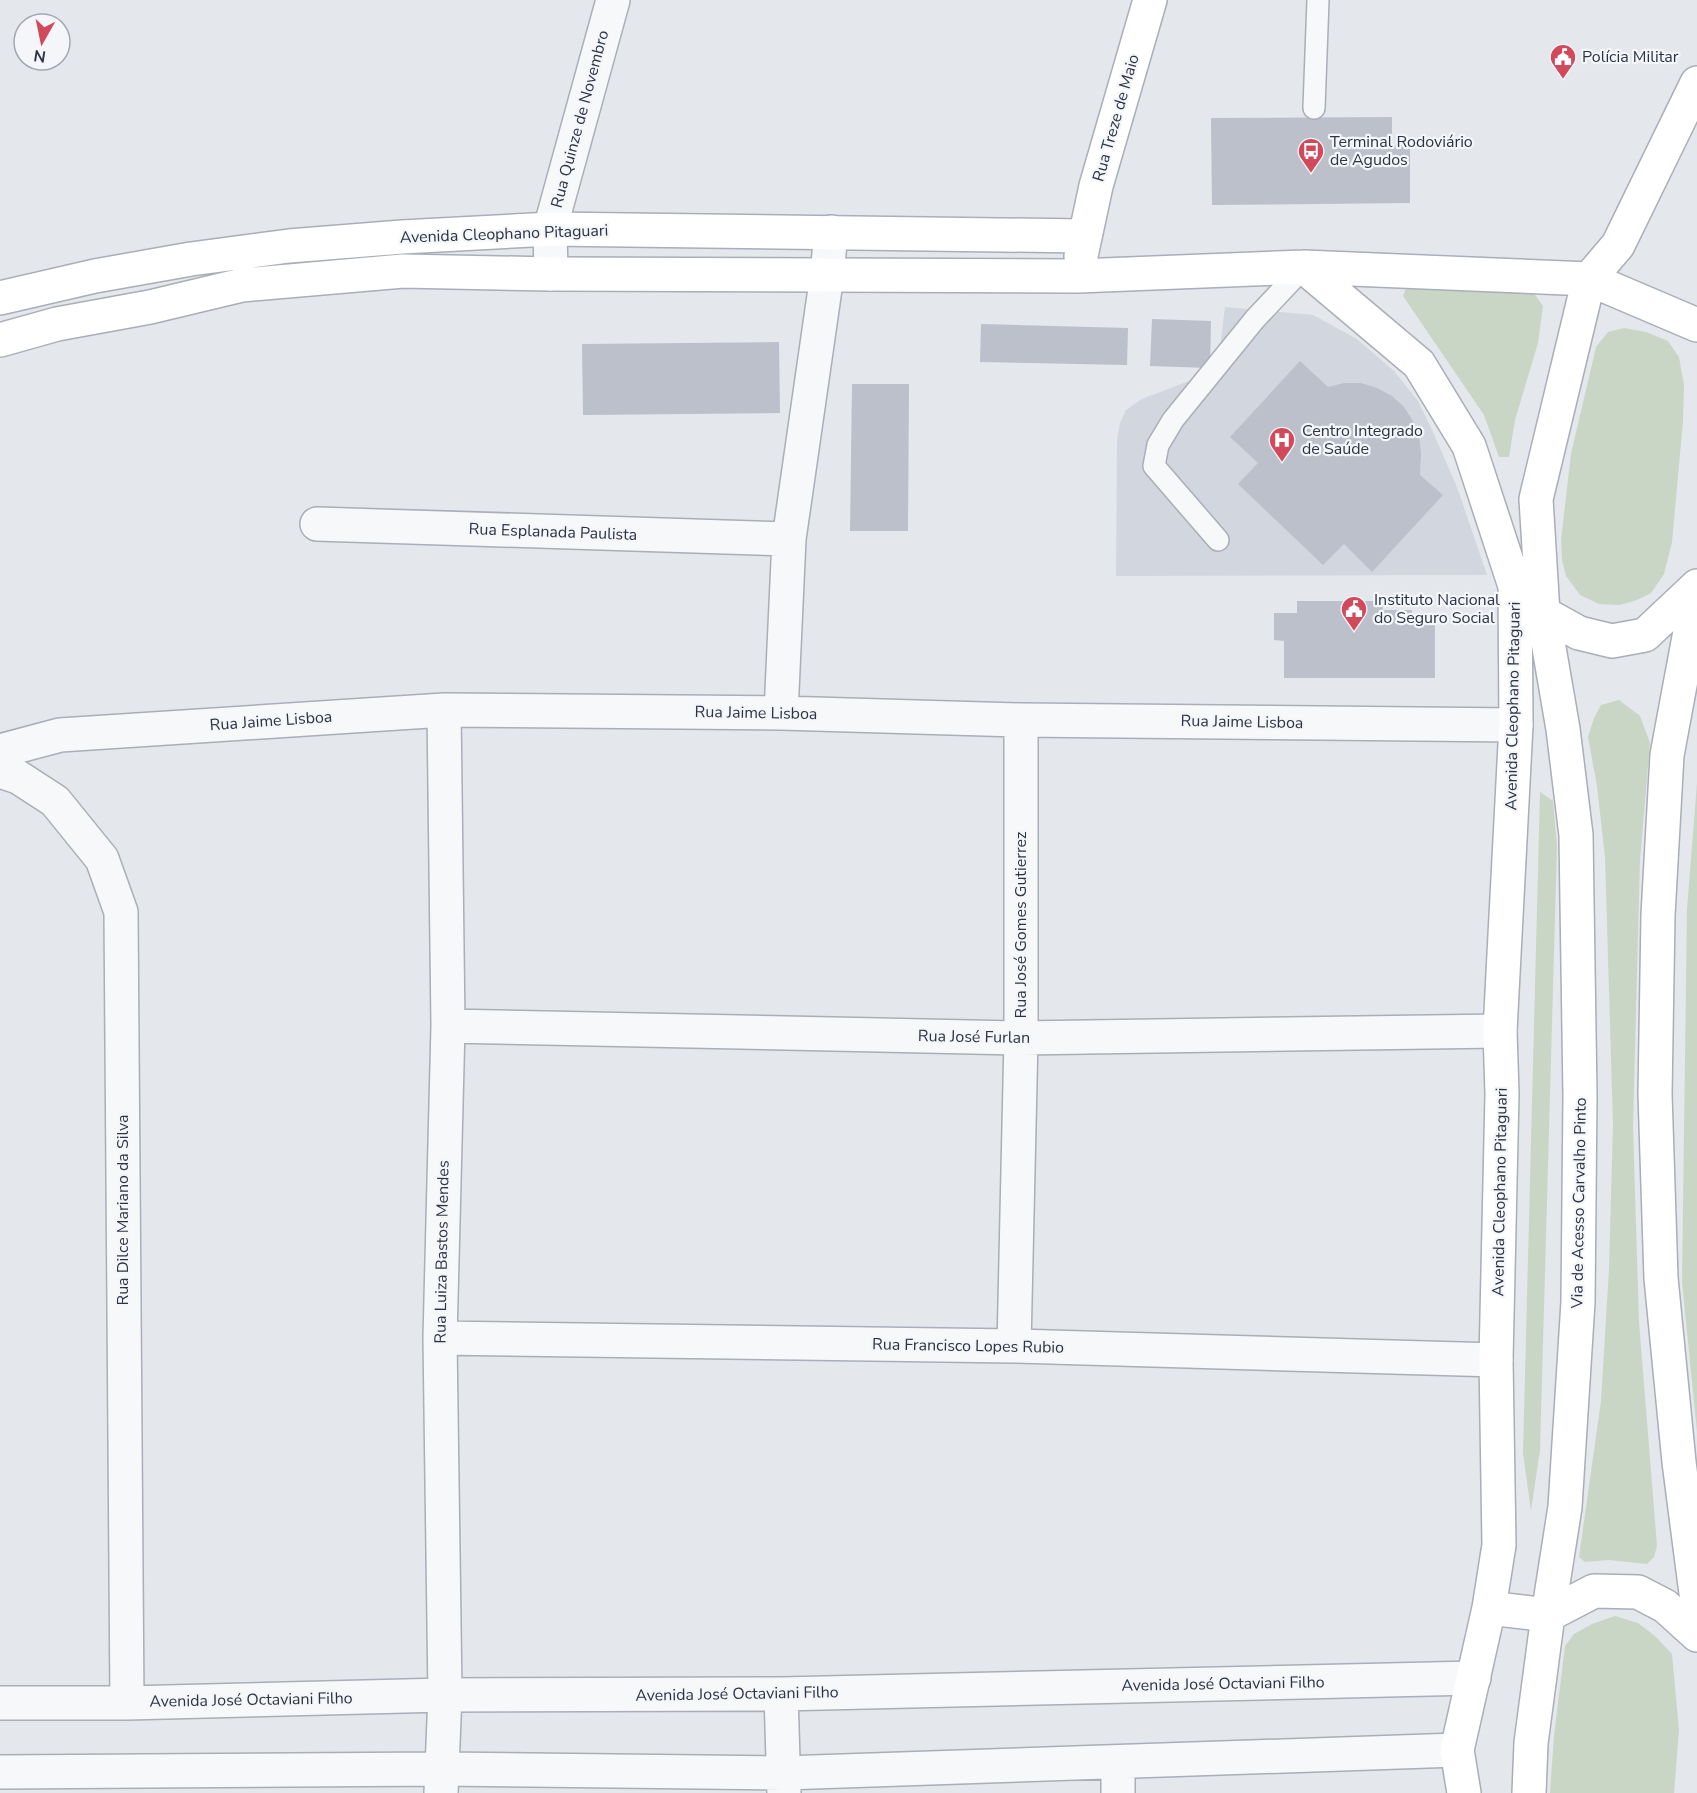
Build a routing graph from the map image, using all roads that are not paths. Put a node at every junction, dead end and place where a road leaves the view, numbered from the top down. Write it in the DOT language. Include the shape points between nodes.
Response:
graph roads {
  1 [pos="613,0"];
  2 [pos="1150,0"];
  3 [pos="1318,0"];
  4 [pos="1697,83"];
  5 [pos="1314,108"];
  6 [pos="550,229"];
  7 [pos="831,232"];
  8 [pos="1084,236"];
  9 [pos="1304,267"];
  10 [pos="551,274"];
  11 [pos="826,275"];
  12 [pos="1078,276"];
  13 [pos="1589,279"];
  14 [pos="0,298"];
  15 [pos="1697,325"];
  16 [pos="0,340"];
  17 [pos="317,524"];
  18 [pos="789,539"];
  19 [pos="1218,540"];
  20 [pos="1515,585"];
  21 [pos="1697,586"];
  22 [pos="1697,594"];
  23 [pos="1544,613"];
  24 [pos="444,710"];
  25 [pos="781,713"];
  26 [pos="1022,720"];
  27 [pos="1516,726"];
  28 [pos="0,751"];
  29 [pos="0,771"];
  30 [pos="448,1026"];
  31 [pos="1500,1031"];
  32 [pos="1021,1038"];
  33 [pos="440,1338"];
  34 [pos="1014,1346"];
  35 [pos="1496,1360"];
  36 [pos="1697,1601"];
  37 [pos="1489,1608"];
  38 [pos="1548,1615"];
  39 [pos="1697,1635"];
  40 [pos="1474,1678"];
  41 [pos="781,1694"];
  42 [pos="445,1695"];
  43 [pos="0,1703"];
  44 [pos="127,1703"];
  45 [pos="1457,1750"];
  46 [pos="0,1772"];
  47 [pos="1118,1778"];
  48 [pos="441,1781"];
  49 [pos="121,1782"];
  50 [pos="784,1783"];
  51 [pos="1464,1793"];
  52 [pos="1529,1793"];
  1 -- 6 [label="street, Rua Quinze de Novembro"];
  2 -- 8 [label="main road, Rua Treze de Maio"];
  3 -- 5 [label="lane"];
  4 -- 13 [label="main road" via="1618,245"];
  6 -- 7 [label="main road, Avenida Cleophano Pitaguari"];
  6 -- 10 [label="street, Rua Quinze de Novembro"];
  6 -- 14 [label="main road, Avenida Cleophano Pitaguari" via="289,246 95,276"];
  7 -- 8 [label="main road, Avenida Cleophano Pitaguari"];
  7 -- 11 [label="street"];
  8 -- 12 [label="main road, Rua Treze de Maio"];
  9 -- 12 [label="main road"];
  9 -- 13 [label="main road"];
  9 -- 19 [label="lane" via="1247,328 1173,420 1158,445 1154,466"];
  9 -- 20 [label="main road, Avenida Cleophano Pitaguari" via="1419,364 1469,446"];
  10 -- 11 [label="main road"];
  10 -- 16 [label="main road" via="403,271 242,285"];
  11 -- 12 [label="main road"];
  11 -- 18 [label="street"];
  13 -- 15 [label="main road"];
  13 -- 23 [label="main road, Via de Acesso Carvalho Pinto" via="1536,499"];
  17 -- 18 [label="street, Rua Esplanada Paulista"];
  18 -- 25 [label="street"];
  20 -- 23 [label="main road, Avenida Cleophano Pitaguari"];
  20 -- 27 [label="main road, Avenida Cleophano Pitaguari"];
  21 -- 23 [label="main road, Avenida Cleophano Pitaguari" via="1645,635 1612,641 1579,633"];
  22 -- 36 [label="main road" via="1667,755 1658,915 1655,1094 1661,1278"];
  23 -- 38 [label="main road, Via de Acesso Carvalho Pinto" via="1576,835 1580,1096 1578,1302 1565,1507"];
  24 -- 25 [label="street, Rua Jaime Lisboa"];
  24 -- 28 [label="street, Rua Jaime Lisboa" via="60,735"];
  24 -- 30 [label="street, Rua Luiza Bastos Mendes"];
  25 -- 26 [label="street, Rua Jaime Lisboa"];
  26 -- 27 [label="street, Rua Jaime Lisboa"];
  26 -- 32 [label="street, Rua José Gomes Gutierrez"];
  27 -- 31 [label="main road, Avenida Cleophano Pitaguari"];
  29 -- 44 [label="street, Rua Dilce Mariano da Silva" via="18,777 55,801 102,859 121,912"];
  30 -- 32 [label="street, Rua José Furlan"];
  30 -- 33 [label="street, Rua Luiza Bastos Mendes"];
  31 -- 32 [label="street, Rua José Furlan"];
  31 -- 35 [label="main road, Avenida Cleophano Pitaguari"];
  32 -- 34 [label="street, Rua José Gomes Gutierrez"];
  33 -- 34 [label="street, Rua Francisco Lopes Rubio"];
  33 -- 42 [label="street, Rua Luiza Bastos Mendes"];
  34 -- 35 [label="street, Rua Francisco Lopes Rubio"];
  35 -- 37 [label="main road, Avenida Cleophano Pitaguari" via="1499,1545"];
  37 -- 38 [label="main road"];
  37 -- 40 [label="main road, Avenida Cleophano Pitaguari"];
  38 -- 39 [label="main road" via="1594,1591 1638,1592 1665,1606"];
  38 -- 52 [label="main road, Via de Acesso Carvalho Pinto" via="1531,1743"];
  40 -- 41 [label="street, Avenida José Octaviani Filho"];
  40 -- 45 [label="main road, Avenida Cleophano Pitaguari"];
  41 -- 42 [label="street, Avenida José Octaviani Filho"];
  41 -- 50 [label="street"];
  42 -- 44 [label="street, Avenida José Octaviani Filho"];
  42 -- 48 [label="street, Rua Luiza Bastos Mendes"];
  43 -- 44 [label="street, Avenida José Octaviani Filho"];
  45 -- 47 [label="street"];
  45 -- 51 [label="main road, Avenida Cleophano Pitaguari"];
  46 -- 49 [label="street"];
  47 -- 50 [label="street"];
  48 -- 49 [label="street"];
  48 -- 50 [label="street"];
}
